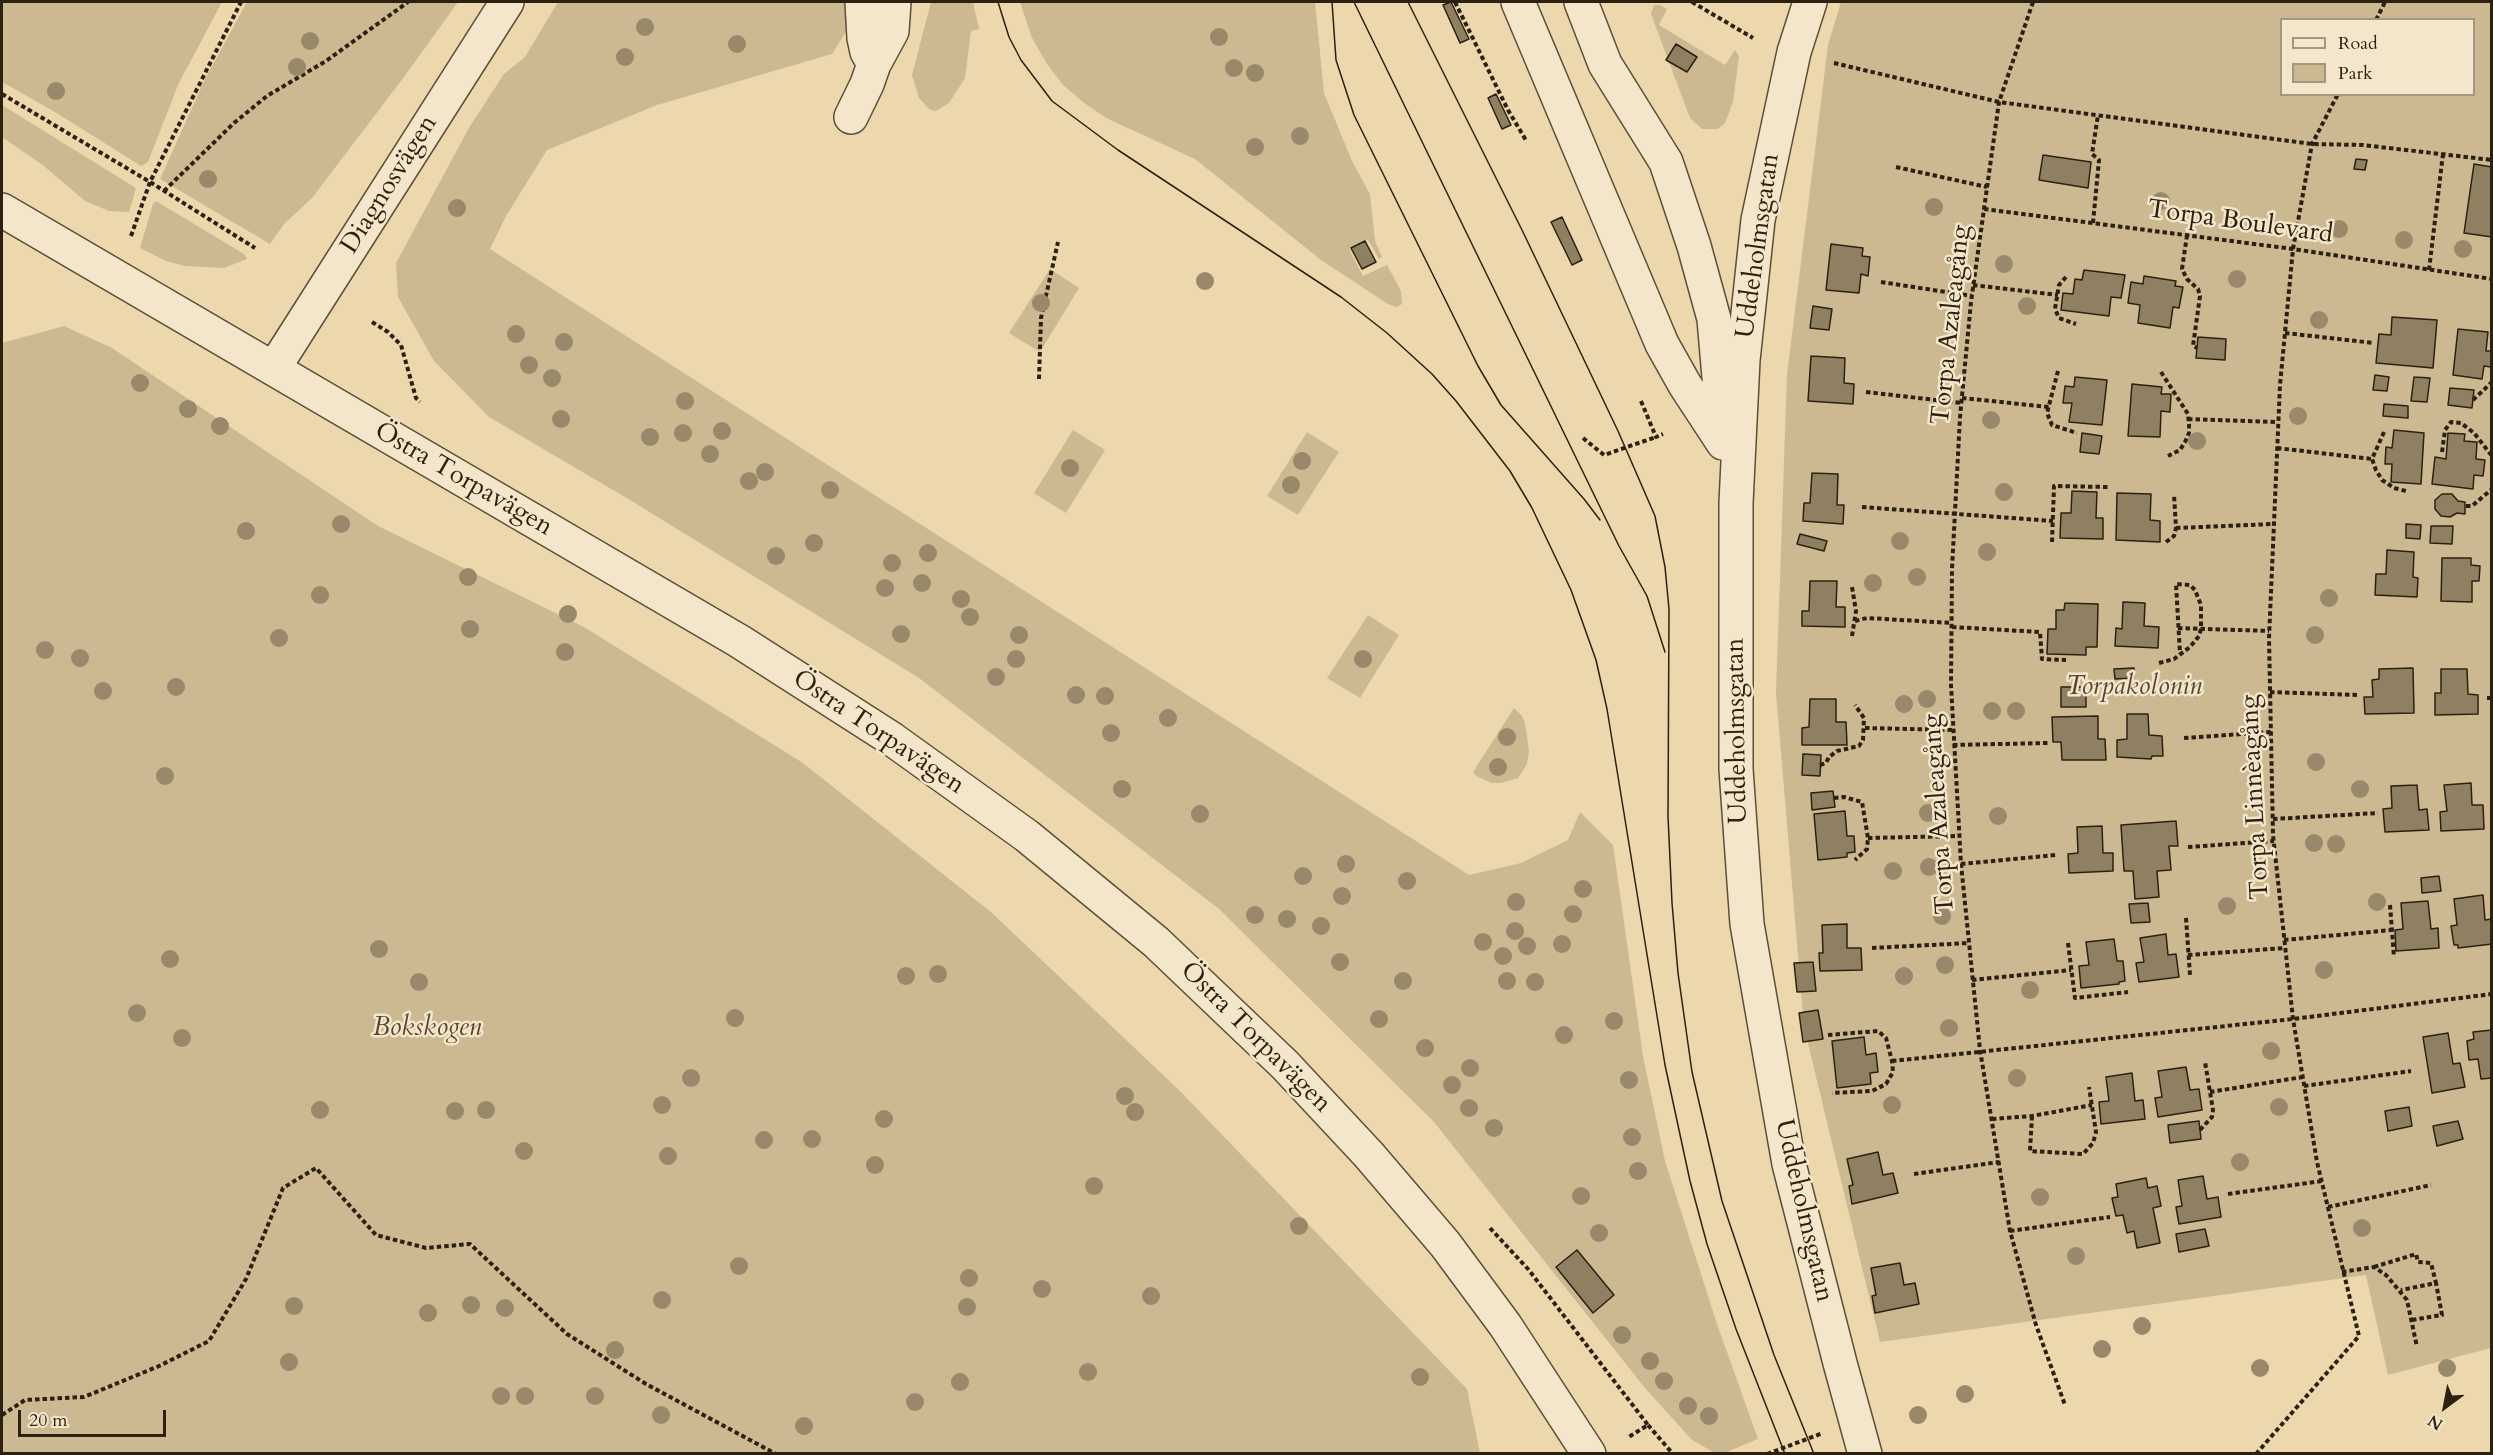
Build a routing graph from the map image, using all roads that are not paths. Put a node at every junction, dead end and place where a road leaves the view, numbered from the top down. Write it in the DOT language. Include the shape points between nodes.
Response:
graph roads {
  1 [pos="507,2"];
  2 [pos="862,2"];
  3 [pos="894,2"];
  4 [pos="1518,2"];
  5 [pos="1581,2"];
  6 [pos="1810,2"];
  7 [pos="874,64"];
  8 [pos="851,117"];
  9 [pos="2,210"];
  10 [pos="274,368"];
  11 [pos="1724,445"];
  12 [pos="1736,503"];
  13 [pos="1589,1454"];
  14 [pos="1865,1454"];
  1 -- 10 [label="street, Diagnosvägen"];
  2 -- 7 [label="street" via="864,38"];
  3 -- 7 [label="street" via="892,31"];
  4 -- 11 [label="street" via="1662,345"];
  5 -- 11 [label="street" via="1605,64 1666,162 1694,246 1714,319"];
  6 -- 12 [label="street, Uddeholmsgatan" via="1794,52 1758,220 1743,360"];
  7 -- 8 [label="street"];
  9 -- 10 [label="street, Östra Torpavägen"];
  10 -- 13 [label="street, Östra Torpavägen" via="817,690 978,799 1087,883 1236,1017 1369,1155 1445,1244 1492,1307"];
  11 -- 12 [label="street"];
  12 -- 14 [label="street, Uddeholmsgatan" via="1736,769 1747,924 1789,1164"];
}
